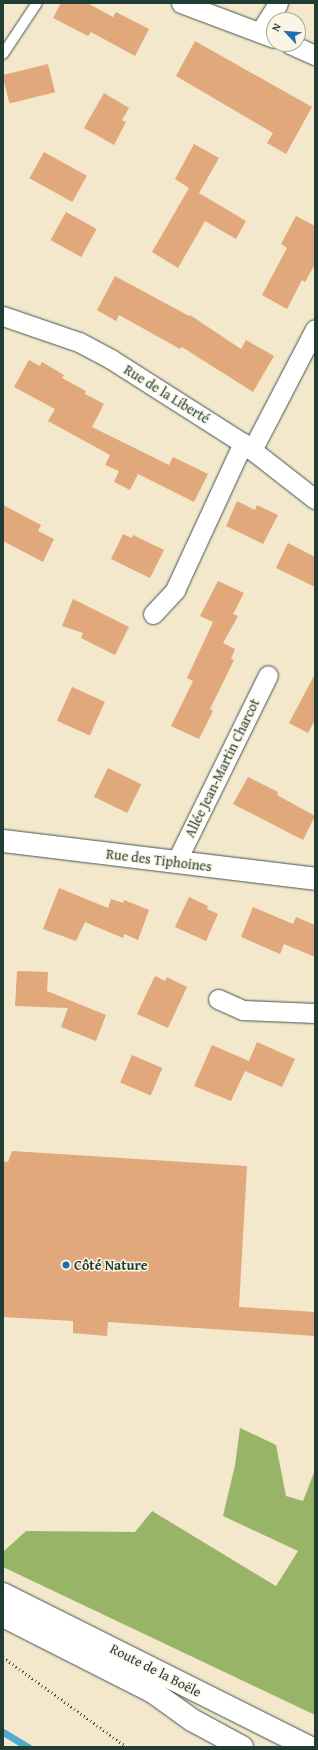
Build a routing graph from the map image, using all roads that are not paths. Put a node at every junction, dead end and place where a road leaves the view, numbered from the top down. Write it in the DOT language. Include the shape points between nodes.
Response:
graph roads {
  1 [pos="37,3"];
  2 [pos="181,3"];
  3 [pos="266,35"];
  4 [pos="3,54"];
  5 [pos="3,316"];
  6 [pos="315,329"];
  7 [pos="248,446"];
  8 [pos="315,499"];
  9 [pos="153,614"];
  10 [pos="268,675"];
  11 [pos="3,841"];
  12 [pos="176,862"];
  13 [pos="315,879"];
  14 [pos="218,999"];
  15 [pos="315,1013"];
  16 [pos="3,1594"];
  17 [pos="3,1616"];
  18 [pos="242,1747"];
  19 [pos="310,1747"];
  1 -- 4 [label="lane"];
  2 -- 3 [label="street"];
  5 -- 7 [label="street, Rue de la Liberté" via="79,342 137,375"];
  6 -- 7 [label="street"];
  7 -- 8 [label="street, Rue de la Liberté"];
  7 -- 9 [label="street" via="175,590"];
  10 -- 12 [label="street, Allée Jean-Martin Charcot"];
  11 -- 12 [label="main road, Rue des Tiphoines"];
  12 -- 13 [label="main road, Rue des Tiphoines"];
  14 -- 15 [label="street" via="243,1010"];
  16 -- 19 [label="main road, Route de la Boële"];
  17 -- 18 [label="main road, Route de la Boële" via="153,1692 192,1720"];
}
